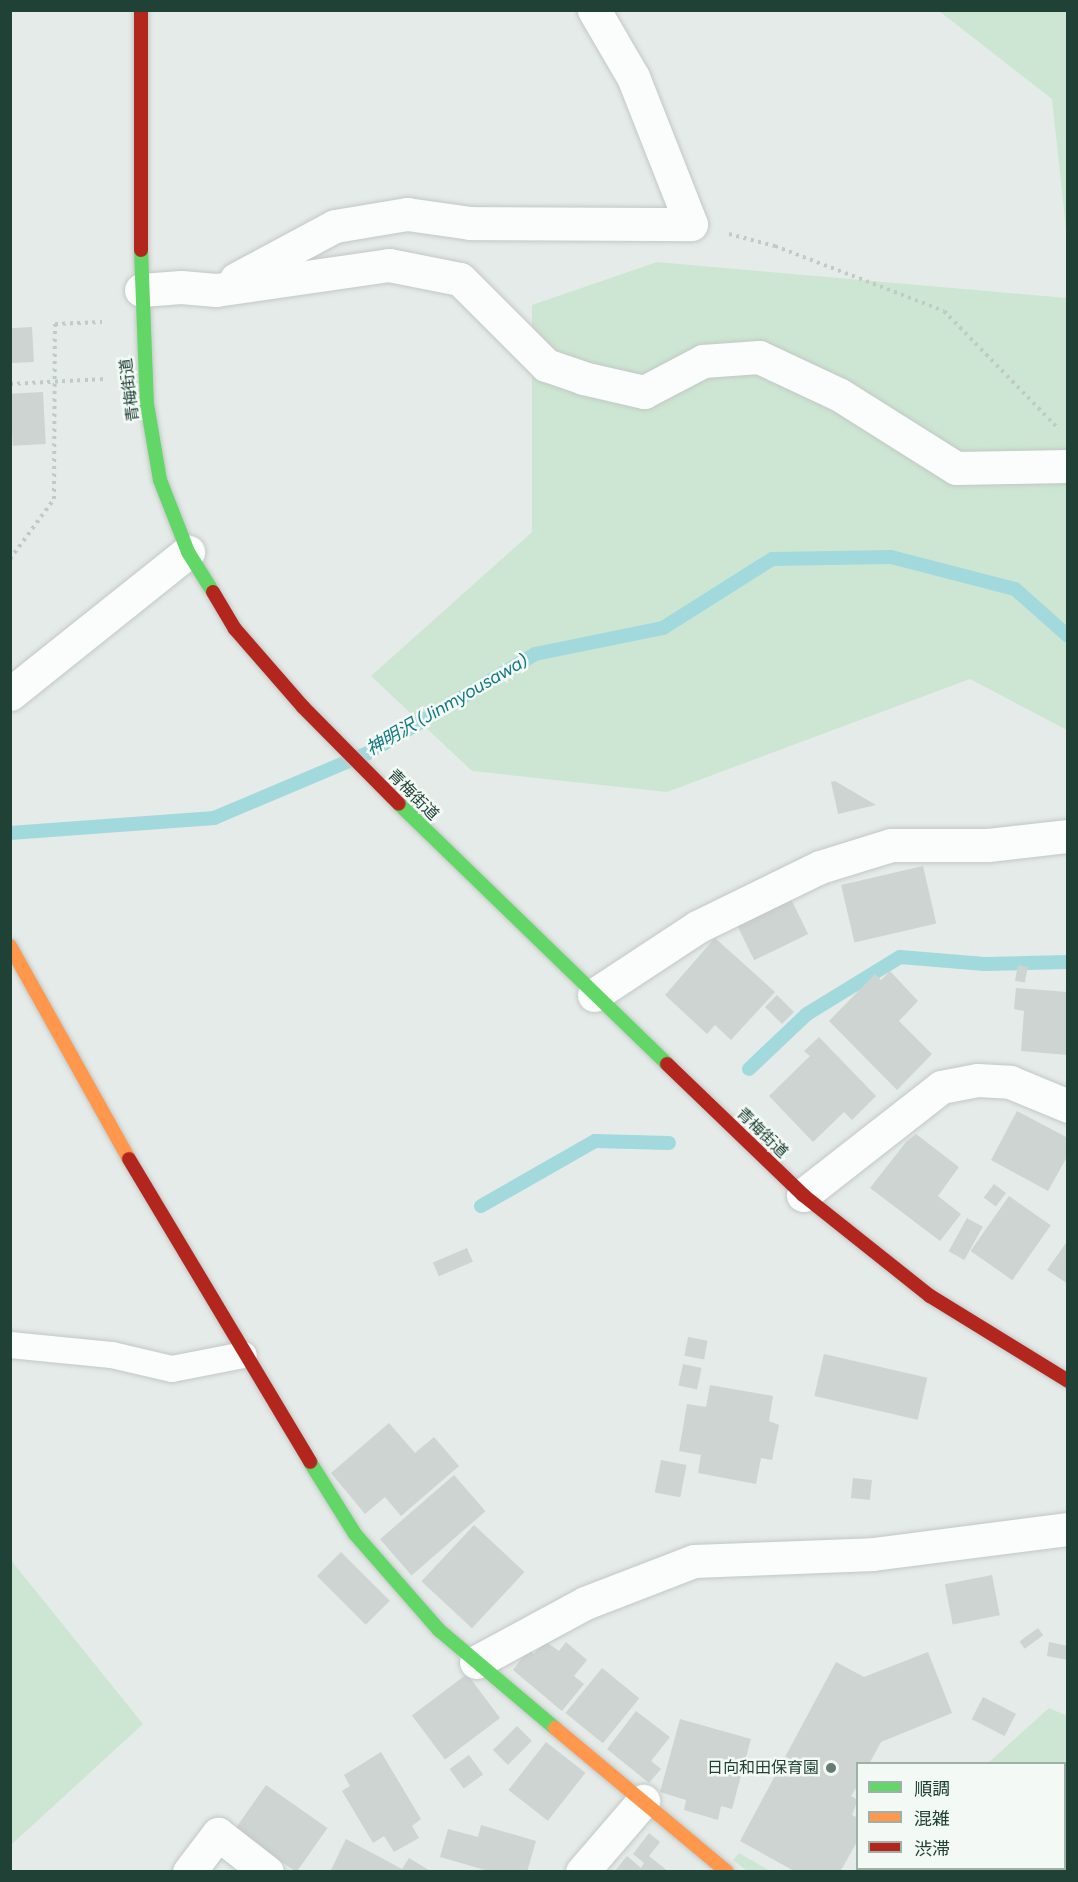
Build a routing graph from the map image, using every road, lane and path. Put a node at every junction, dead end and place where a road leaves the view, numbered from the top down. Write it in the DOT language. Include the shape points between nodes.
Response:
graph roads {
  1 [pos="141,10"];
  2 [pos="594,10"];
  3 [pos="691,224"];
  4 [pos="141,290"];
  5 [pos="216,290"];
  6 [pos="114,321"];
  7 [pos="96,379"];
  8 [pos="54,383"];
  9 [pos="10,384"];
  10 [pos="1062,432"];
  11 [pos="1068,466"];
  12 [pos="188,552"];
  13 [pos="10,559"];
  14 [pos="10,694"];
  15 [pos="1068,836"];
  16 [pos="10,946"];
  17 [pos="594,995"];
  18 [pos="1068,1106"];
  19 [pos="803,1195"];
  20 [pos="10,1345"];
  21 [pos="244,1355"];
  22 [pos="1068,1381"];
  23 [pos="1068,1529"];
  24 [pos="476,1662"];
  25 [pos="643,1801"];
  26 [pos="189,1872"];
  27 [pos="267,1872"];
  28 [pos="582,1872"];
  29 [pos="727,1872"];
  1 -- 4 [label="main road, 青梅街道"];
  2 -- 3 [label="street" via="633,77"];
  3 -- 5 [label="street" via="470,223 407,214 335,226"];
  3 -- 10 [label="path" via="775,246 944,311"];
  4 -- 5 [label="street"];
  4 -- 12 [label="main road, 青梅街道" via="147,404 160,480"];
  5 -- 11 [label="street" via="389,265 460,279 546,365 583,378 644,392 703,361 759,357 840,395 957,468"];
  6 -- 8 [label="path" via="55,324"];
  7 -- 8 [label="path"];
  8 -- 9 [label="path"];
  8 -- 13 [label="path" via="54,499"];
  12 -- 14 [label="street"];
  12 -- 17 [label="main road, 青梅街道" via="235,629 303,707"];
  15 -- 17 [label="street" via="988,845 891,845 820,867 697,927"];
  16 -- 21 [label="main road"];
  17 -- 19 [label="main road, 青梅街道"];
  18 -- 19 [label="street" via="1010,1082 977,1080 941,1087"];
  19 -- 22 [label="main road, 青梅街道" via="930,1296"];
  20 -- 21 [label="lane" via="112,1355 172,1369"];
  21 -- 24 [label="main road" via="355,1534 439,1630"];
  23 -- 24 [label="street" via="873,1554 694,1561 585,1603"];
  24 -- 25 [label="main road"];
  25 -- 28 [label="street"];
  25 -- 29 [label="main road"];
  26 -- 27 [label="street" via="218,1834"];
}
